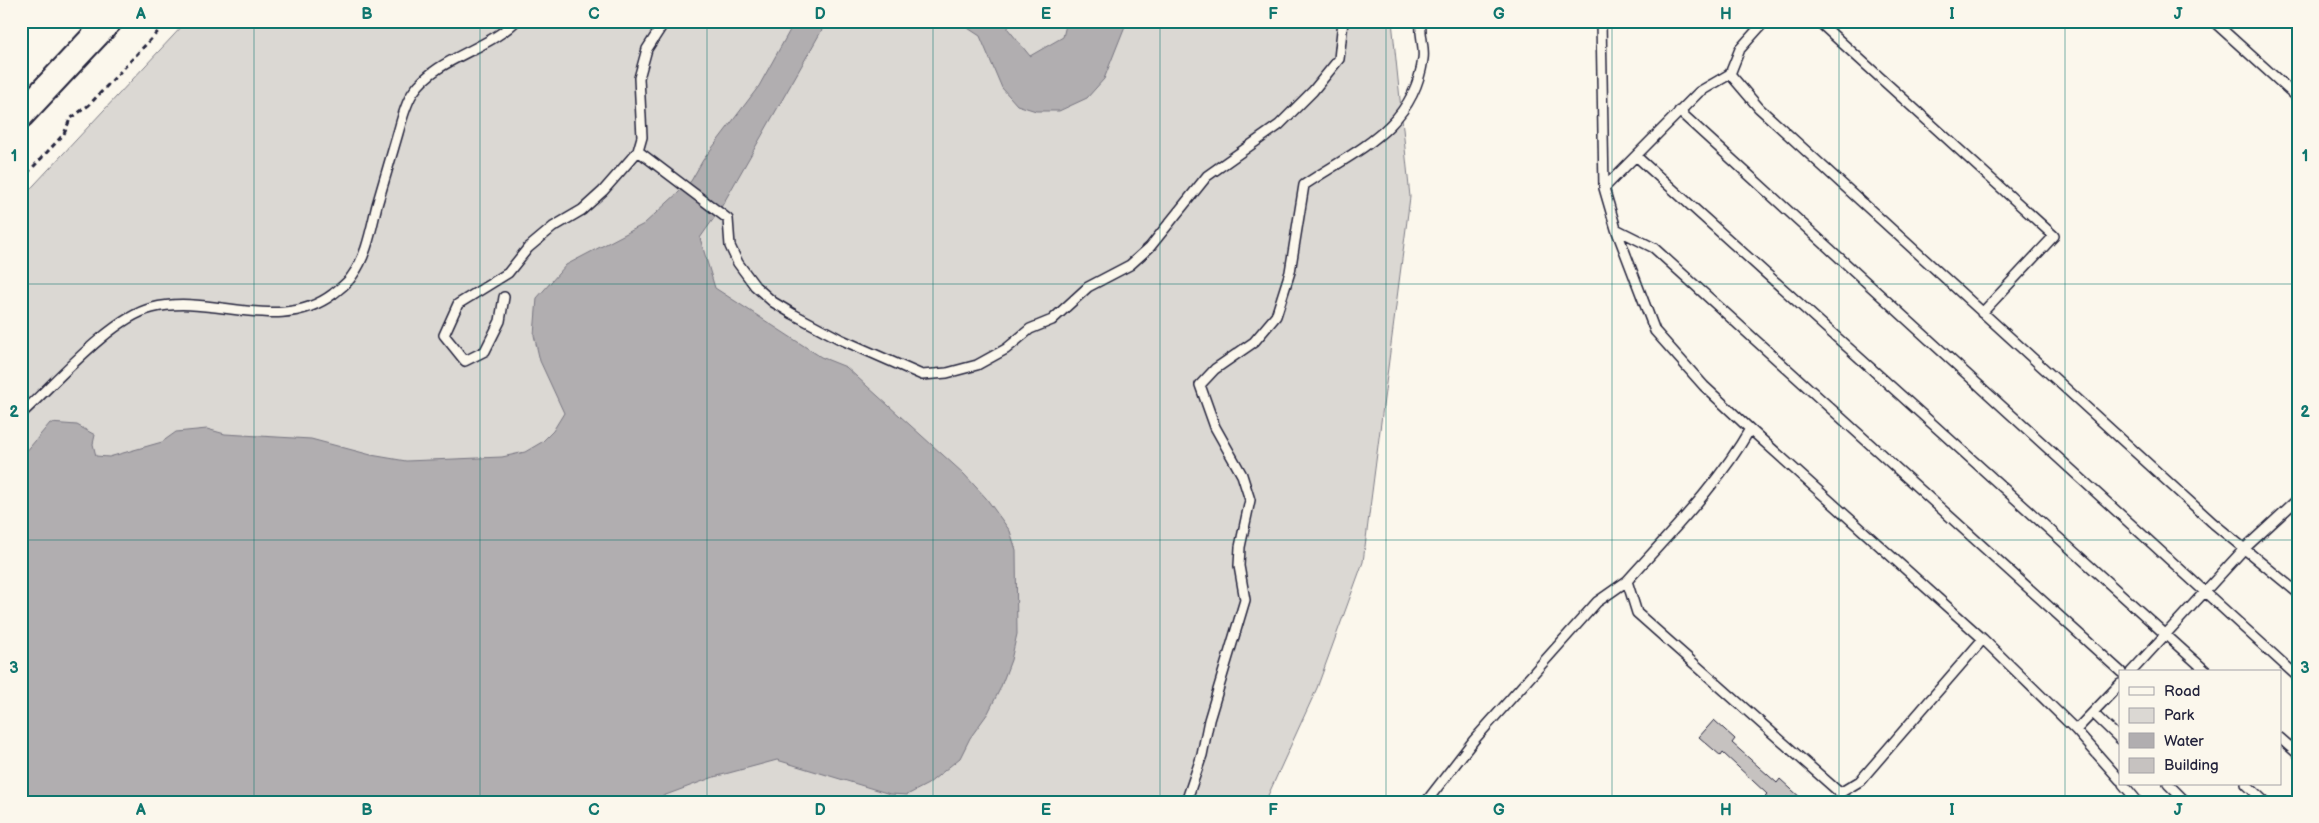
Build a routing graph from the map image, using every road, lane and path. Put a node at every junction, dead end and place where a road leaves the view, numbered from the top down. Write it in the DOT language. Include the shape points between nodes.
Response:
graph roads {
  1 [pos="109,21"];
  2 [pos="168,21"];
  3 [pos="516,21"];
  4 [pos="665,21"];
  5 [pos="1343,21"];
  6 [pos="1421,21"];
  7 [pos="1601,21"];
  8 [pos="1765,21"];
  9 [pos="1818,21"];
  10 [pos="2213,21"];
  11 [pos="1730,74"];
  12 [pos="2298,98"];
  13 [pos="1679,110"];
  14 [pos="21,116"];
  15 [pos="638,151"];
  16 [pos="1636,156"];
  17 [pos="21,180"];
  18 [pos="1604,188"];
  19 [pos="1616,229"];
  20 [pos="504,297"];
  21 [pos="1982,313"];
  22 [pos="21,414"];
  23 [pos="1750,429"];
  24 [pos="2298,499"];
  25 [pos="2244,548"];
  26 [pos="1627,581"];
  27 [pos="2205,592"];
  28 [pos="2298,592"];
  29 [pos="2166,634"];
  30 [pos="1983,640"];
  31 [pos="2119,670"];
  32 [pos="2133,670"];
  33 [pos="2205,670"];
  34 [pos="2298,677"];
  35 [pos="2119,685"];
  36 [pos="2093,713"];
  37 [pos="2076,730"];
  38 [pos="2119,738"];
  39 [pos="2282,740"];
  40 [pos="2298,754"];
  41 [pos="2119,779"];
  42 [pos="2125,786"];
  43 [pos="2170,786"];
  44 [pos="2248,786"];
  45 [pos="1186,802"];
  46 [pos="1426,802"];
  47 [pos="2138,802"];
  48 [pos="2186,802"];
  49 [pos="2265,802"];
  1 -- 14 [label="main road"];
  2 -- 17 [label="path" via="89,105 70,119 64,134"];
  3 -- 22 [label="lane" via="506,32 429,75 414,91 402,118 364,253 352,277 332,295 311,306 267,314 181,304 151,308 118,324"];
  4 -- 15 [label="lane" via="647,49 639,78 642,137"];
  5 -- 15 [label="lane" via="1339,59 1313,91 1279,125 1207,176 1150,247 1130,264 1088,287 1052,320 1030,329 1006,349 977,365 947,373 922,374 840,339 773,302 754,286 738,263 730,246 728,219"];
  6 -- 45 [label="lane" via="1424,57 1420,77 1407,108 1363,150 1304,185 1290,272 1276,316 1254,342 1215,369 1200,385 1215,427 1242,475 1250,500 1239,566 1245,600"];
  7 -- 18 [label="lane"];
  8 -- 11 [label="lane" via="1740,49"];
  9 -- 21 [label="lane" via="2054,236"];
  10 -- 12 [label="lane"];
  11 -- 13 [label="lane" via="1699,92"];
  11 -- 21 [label="lane" via="1759,108"];
  13 -- 16 [label="lane"];
  13 -- 27 [label="lane"];
  15 -- 20 [label="lane" via="582,210 553,227 528,248 508,273 458,304 444,335 465,361 485,351 500,322"];
  16 -- 18 [label="lane"];
  16 -- 29 [label="lane"];
  18 -- 19 [label="lane"];
  19 -- 23 [label="lane" via="1655,331 1704,386"];
  19 -- 31 [label="lane" via="1654,248"];
  21 -- 25 [label="lane"];
  23 -- 26 [label="lane" via="1734,456"];
  23 -- 30 [label="lane"];
  24 -- 25 [label="lane"];
  25 -- 27 [label="lane"];
  25 -- 28 [label="lane"];
  26 -- 30 [label="lane" via="1637,613 1840,793 1860,781"];
  26 -- 46 [label="lane" via="1597,602 1474,740"];
  27 -- 29 [label="lane"];
  27 -- 34 [label="lane"];
  29 -- 32 [label="lane"];
  29 -- 33 [label="lane"];
  30 -- 37 [label="lane"];
  35 -- 36 [label="lane"];
  36 -- 37 [label="lane"];
  36 -- 38 [label="lane"];
  37 -- 41 [label="lane"];
  39 -- 40 [label="lane"];
  42 -- 47 [label="lane"];
  43 -- 48 [label="lane"];
  44 -- 49 [label="lane"];
}
